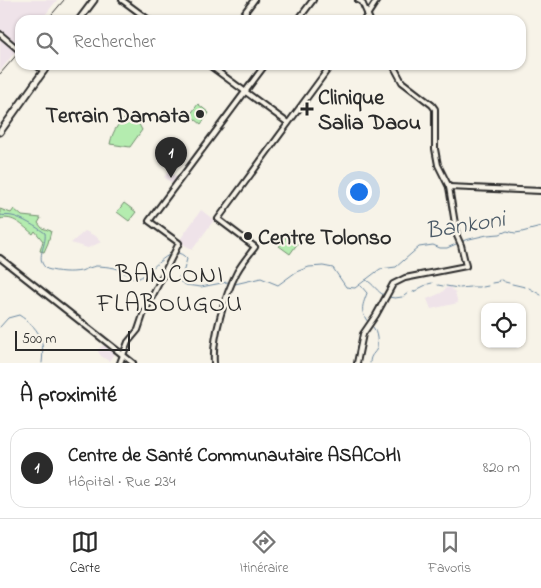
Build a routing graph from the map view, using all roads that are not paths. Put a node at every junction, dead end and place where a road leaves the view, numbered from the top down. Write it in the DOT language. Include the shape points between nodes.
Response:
graph roads {
  1 [pos="95,0"];
  2 [pos="122,0"];
  3 [pos="254,0"];
  4 [pos="314,0"];
  5 [pos="360,0"];
  6 [pos="377,0"];
  7 [pos="369,14"];
  8 [pos="84,15"];
  9 [pos="142,15"];
  10 [pos="243,15"];
  11 [pos="303,15"];
  12 [pos="0,34"];
  13 [pos="15,47"];
  14 [pos="44,70"];
  15 [pos="44,70"];
  16 [pos="216,70"];
  17 [pos="262,70"];
  18 [pos="327,70"];
  19 [pos="396,70"];
  20 [pos="246,92"];
  21 [pos="288,123"];
  22 [pos="0,128"];
  23 [pos="0,132"];
  24 [pos="449,187"];
  25 [pos="541,191"];
  26 [pos="0,258"];
  27 [pos="122,356"];
  28 [pos="120,363"];
  29 [pos="133,363"];
  30 [pos="214,363"];
  31 [pos="357,363"];
  1 -- 8 [label="main road"];
  2 -- 9 [label="street"];
  3 -- 10 [label="street"];
  4 -- 11 [label="street"];
  5 -- 7 [label="street"];
  6 -- 7 [label="street"];
  12 -- 13 [label="street"];
  14 -- 22 [label="main road"];
  15 -- 23 [label="main road"];
  16 -- 20 [label="street"];
  17 -- 20 [label="street"];
  18 -- 21 [label="street"];
  19 -- 24 [label="street" via="402,82 435,108 435,149 438,165"];
  20 -- 21 [label="street"];
  20 -- 27 [label="street" via="150,222 179,243 138,330"];
  21 -- 30 [label="street" via="218,219 255,246 232,283 214,345"];
  24 -- 25 [label="street"];
  24 -- 31 [label="street" via="466,266 405,278 393,284 363,334"];
  26 -- 27 [label="street"];
  27 -- 28 [label="street"];
  27 -- 29 [label="street"];
}
